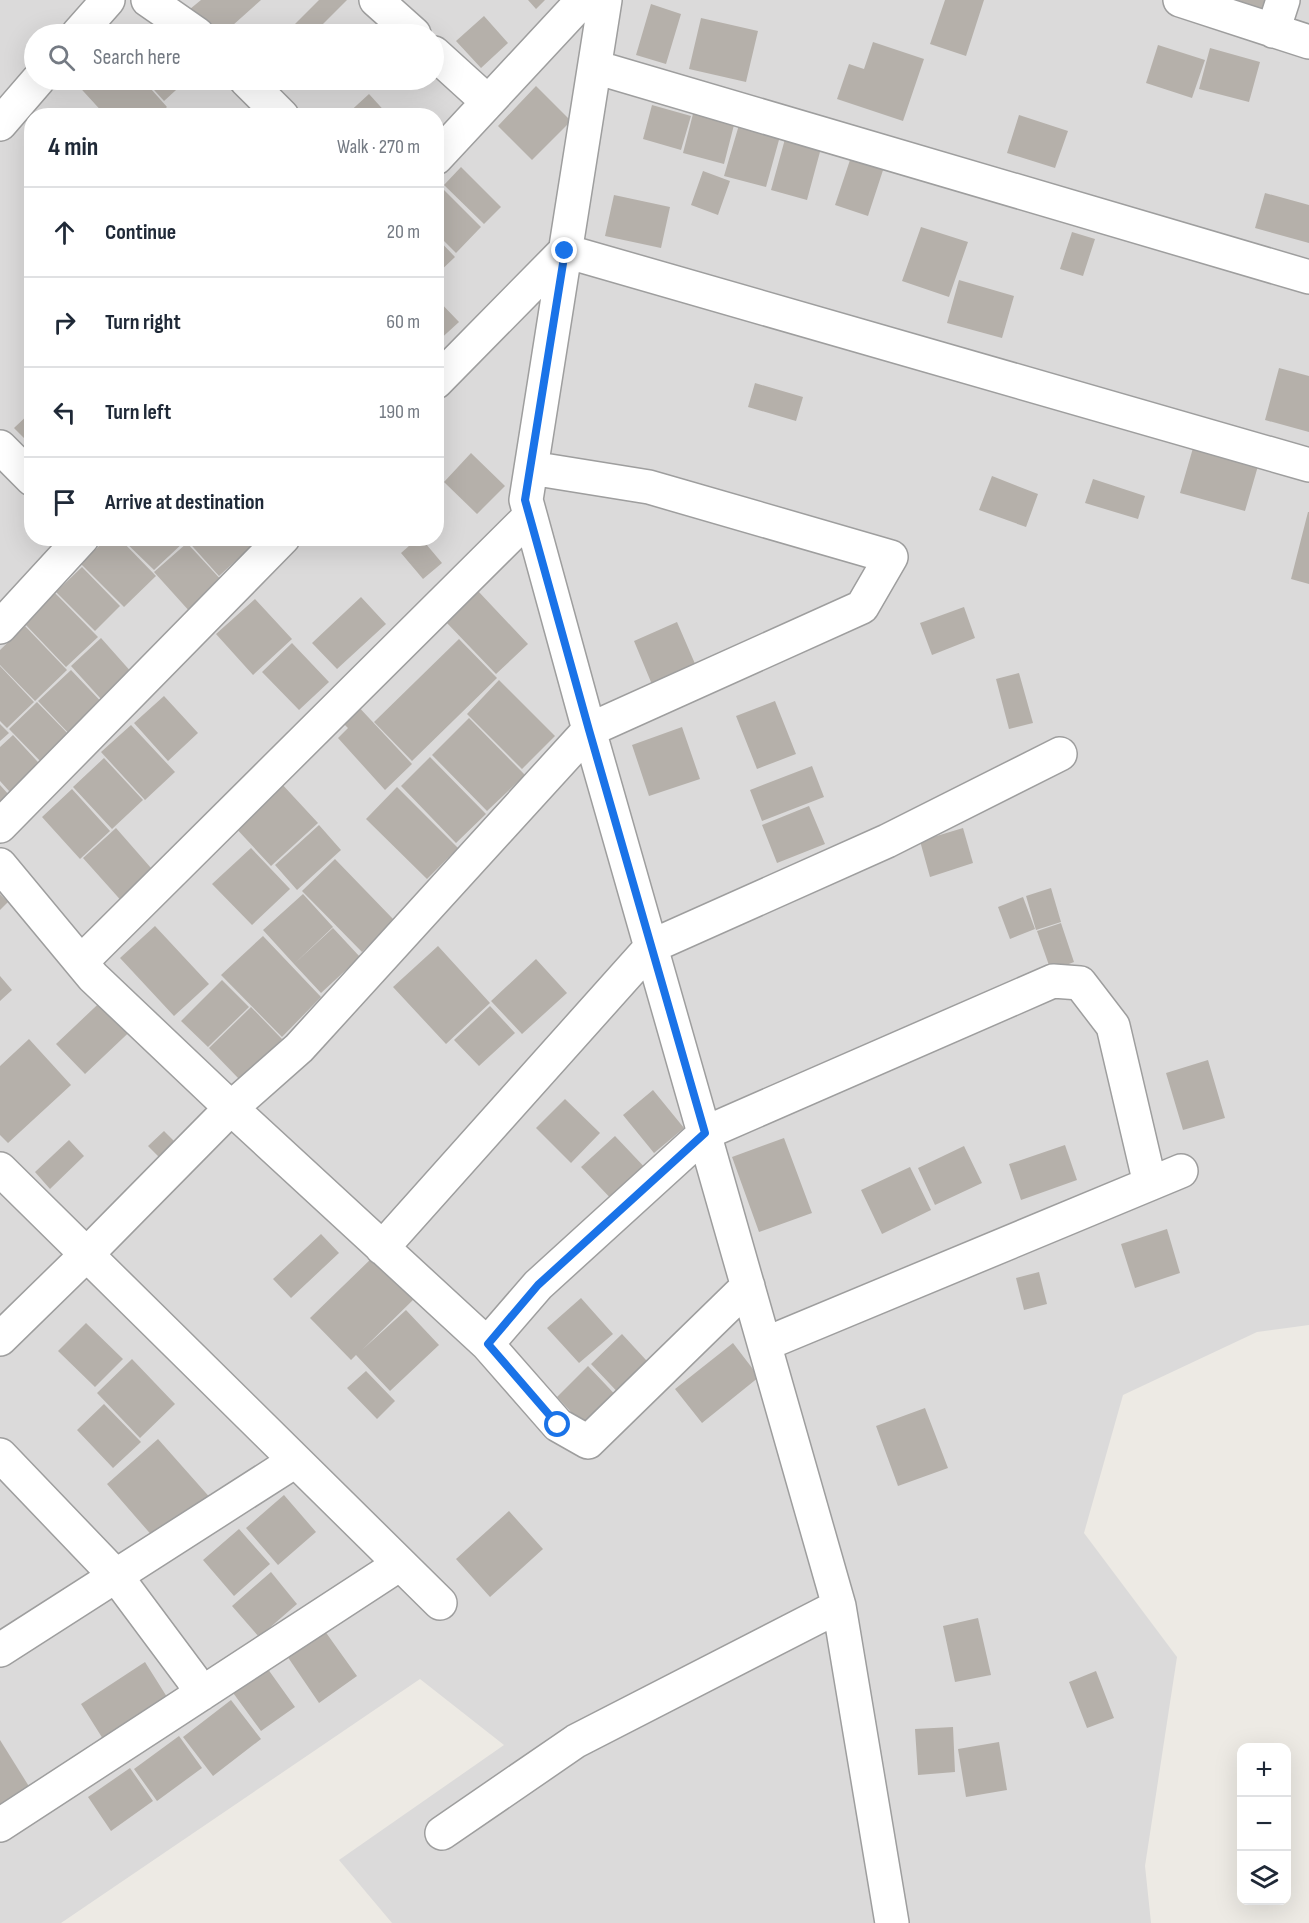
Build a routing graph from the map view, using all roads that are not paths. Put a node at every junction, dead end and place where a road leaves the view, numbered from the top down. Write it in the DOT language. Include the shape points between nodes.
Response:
graph roads {
  1 [pos="108,0"];
  2 [pos="148,0"];
  3 [pos="376,0"];
  4 [pos="584,0"];
  5 [pos="605,0"];
  6 [pos="1180,0"];
  7 [pos="1282,0"];
  8 [pos="87,24"];
  9 [pos="183,24"];
  10 [pos="403,24"];
  11 [pos="1273,31"];
  12 [pos="1309,42"];
  13 [pos="444,61"];
  14 [pos="595,67"];
  15 [pos="29,90"];
  16 [pos="256,90"];
  17 [pos="488,102"];
  18 [pos="274,108"];
  19 [pos="0,124"];
  20 [pos="444,149"];
  21 [pos="565,251"];
  22 [pos="1309,277"];
  23 [pos="444,374"];
  24 [pos="0,447"];
  25 [pos="1309,465"];
  26 [pos="531,468"];
  27 [pos="24,471"];
  28 [pos="530,516"];
  29 [pos="75,546"];
  30 [pos="275,546"];
  31 [pos="0,627"];
  32 [pos="589,730"];
  33 [pos="1060,754"];
  34 [pos="0,826"];
  35 [pos="0,866"];
  36 [pos="652,946"];
  37 [pos="81,962"];
  38 [pos="231,1108"];
  39 [pos="705,1133"];
  40 [pos="0,1169"];
  41 [pos="1181,1171"];
  42 [pos="1150,1184"];
  43 [pos="382,1248"];
  44 [pos="86,1255"];
  45 [pos="748,1286"];
  46 [pos="0,1339"];
  47 [pos="488,1344"];
  48 [pos="765,1344"];
  49 [pos="0,1455"];
  50 [pos="295,1461"];
  51 [pos="400,1564"];
  52 [pos="116,1576"];
  53 [pos="440,1603"];
  54 [pos="839,1606"];
  55 [pos="0,1650"];
  56 [pos="201,1694"];
  57 [pos="0,1825"];
  58 [pos="442,1833"];
  59 [pos="892,1923"];
  1 -- 8 [label="street"];
  2 -- 9 [label="street"];
  3 -- 10 [label="street"];
  4 -- 17 [label="street"];
  5 -- 14 [label="street"];
  6 -- 11 [label="street"];
  7 -- 11 [label="street"];
  11 -- 12 [label="street"];
  13 -- 17 [label="street"];
  14 -- 21 [label="street"];
  14 -- 22 [label="street"];
  15 -- 19 [label="street"];
  16 -- 18 [label="street"];
  17 -- 20 [label="street"];
  21 -- 23 [label="street"];
  21 -- 25 [label="street"];
  21 -- 26 [label="street"];
  24 -- 27 [label="street"];
  26 -- 28 [label="street" via="525,500"];
  26 -- 32 [label="street" via="649,487 891,557 862,607"];
  28 -- 32 [label="street"];
  28 -- 37 [label="street"];
  29 -- 31 [label="street"];
  30 -- 34 [label="street"];
  32 -- 36 [label="street"];
  32 -- 38 [label="street" via="299,1048"];
  33 -- 36 [label="street" via="887,841"];
  35 -- 37 [label="street"];
  36 -- 39 [label="street"];
  36 -- 43 [label="street"];
  37 -- 38 [label="street"];
  38 -- 43 [label="street"];
  38 -- 44 [label="street"];
  39 -- 42 [label="street" via="1053,981 1080,983 1113,1026"];
  39 -- 45 [label="street"];
  39 -- 47 [label="street" via="538,1285"];
  40 -- 44 [label="street"];
  41 -- 42 [label="street"];
  42 -- 48 [label="street"];
  43 -- 47 [label="street"];
  44 -- 46 [label="street"];
  44 -- 50 [label="street"];
  45 -- 47 [label="street" via="588,1442 558,1425"];
  45 -- 48 [label="street"];
  48 -- 54 [label="street"];
  49 -- 52 [label="street"];
  50 -- 51 [label="street"];
  50 -- 52 [label="street"];
  51 -- 53 [label="street"];
  51 -- 56 [label="street"];
  52 -- 55 [label="street"];
  52 -- 56 [label="street"];
  54 -- 58 [label="street" via="576,1741"];
  54 -- 59 [label="street"];
  56 -- 57 [label="street"];
}
